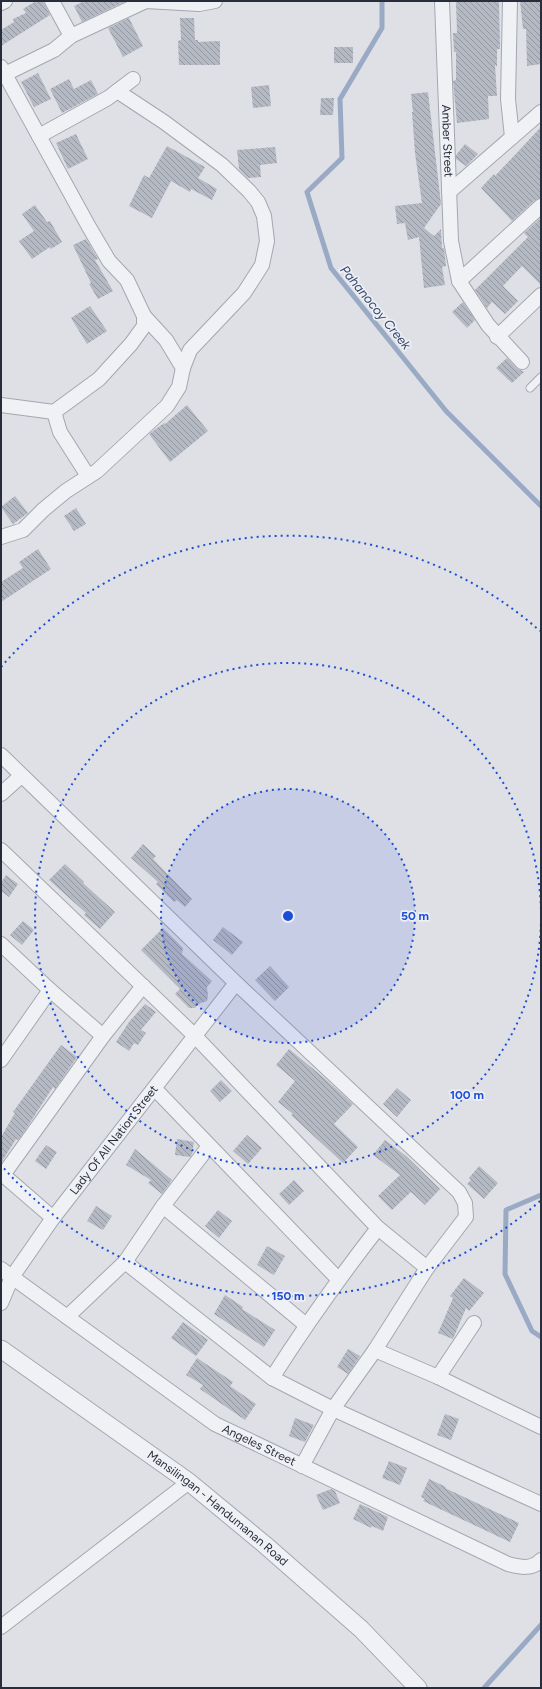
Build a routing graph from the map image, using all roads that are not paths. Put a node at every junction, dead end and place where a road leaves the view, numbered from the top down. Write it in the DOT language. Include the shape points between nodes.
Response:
graph roads {
  1 [pos="5,1"];
  2 [pos="52,1"];
  3 [pos="215,1"];
  4 [pos="442,1"];
  5 [pos="510,1"];
  6 [pos="1,3"];
  7 [pos="71,36"];
  8 [pos="3,71"];
  9 [pos="133,79"];
  10 [pos="117,92"];
  11 [pos="541,112"];
  12 [pos="39,136"];
  13 [pos="512,138"];
  14 [pos="449,192"];
  15 [pos="541,206"];
  16 [pos="459,281"];
  17 [pos="541,295"];
  18 [pos="144,316"];
  19 [pos="497,337"];
  20 [pos="522,362"];
  21 [pos="183,368"];
  22 [pos="541,377"];
  23 [pos="530,388"];
  24 [pos="1,405"];
  25 [pos="54,412"];
  26 [pos="88,476"];
  27 [pos="1,537"];
  28 [pos="1,755"];
  29 [pos="21,776"];
  30 [pos="1,794"];
  31 [pos="1,850"];
  32 [pos="1,944"];
  33 [pos="236,984"];
  34 [pos="144,986"];
  35 [pos="50,990"];
  36 [pos="103,1036"];
  37 [pos="194,1036"];
  38 [pos="1,1060"];
  39 [pos="154,1089"];
  40 [pos="209,1146"];
  41 [pos="2,1174"];
  42 [pos="163,1206"];
  43 [pos="53,1218"];
  44 [pos="378,1228"];
  45 [pos="124,1262"];
  46 [pos="427,1268"];
  47 [pos="7,1273"];
  48 [pos="338,1279"];
  49 [pos="1,1303"];
  50 [pos="67,1317"];
  51 [pos="474,1323"];
  52 [pos="306,1325"];
  53 [pos="1,1349"];
  54 [pos="374,1350"];
  55 [pos="438,1377"];
  56 [pos="272,1378"];
  57 [pos="334,1409"];
  58 [pos="541,1427"];
  59 [pos="302,1466"];
  60 [pos="189,1482"];
  61 [pos="541,1504"];
  62 [pos="541,1560"];
  63 [pos="1,1627"];
  64 [pos="418,1688"];
  1 -- 6 [label="street"];
  2 -- 7 [label="street"];
  3 -- 7 [label="street" via="199,4 146,1"];
  4 -- 14 [label="street, Amber Street"];
  5 -- 13 [label="street" via="508,99"];
  7 -- 8 [label="street" via="54,50"];
  8 -- 12 [label="street"];
  9 -- 10 [label="street"];
  10 -- 12 [label="street"];
  10 -- 21 [label="street" via="164,122 222,165 249,191 258,202 264,216 267,241 262,265 244,292 190,350"];
  11 -- 13 [label="street"];
  12 -- 18 [label="street" via="109,261 127,280"];
  13 -- 14 [label="street"];
  14 -- 16 [label="street, Amber Street" via="452,241"];
  15 -- 16 [label="street"];
  16 -- 19 [label="street"];
  17 -- 19 [label="street"];
  18 -- 21 [label="street" via="166,340"];
  18 -- 25 [label="street" via="144,326 99,379"];
  19 -- 20 [label="street"];
  21 -- 26 [label="street" via="179,387 167,406 97,471"];
  22 -- 23 [label="lane"];
  24 -- 25 [label="street"];
  25 -- 26 [label="street" via="60,432"];
  26 -- 27 [label="street" via="66,491 22,530"];
  28 -- 29 [label="street"];
  29 -- 30 [label="street"];
  29 -- 33 [label="street"];
  31 -- 34 [label="street"];
  32 -- 35 [label="street"];
  33 -- 37 [label="street, Lady Of All Nation Street"];
  33 -- 46 [label="street" via="459,1192 465,1204 466,1217"];
  34 -- 36 [label="street"];
  34 -- 37 [label="street"];
  35 -- 36 [label="street"];
  35 -- 38 [label="street"];
  36 -- 41 [label="street"];
  37 -- 39 [label="street, Lady Of All Nation Street"];
  37 -- 44 [label="street"];
  39 -- 40 [label="street"];
  39 -- 43 [label="street, Lady Of All Nation Street"];
  40 -- 42 [label="street"];
  40 -- 48 [label="street"];
  41 -- 43 [label="street"];
  42 -- 45 [label="street"];
  42 -- 52 [label="street"];
  43 -- 47 [label="street, Lady Of All Nation Street"];
  44 -- 46 [label="street"];
  44 -- 48 [label="street"];
  45 -- 50 [label="street"];
  45 -- 56 [label="street"];
  46 -- 54 [label="street"];
  47 -- 49 [label="street, Lady Of All Nation Street"];
  47 -- 50 [label="street, Angeles Street"];
  48 -- 52 [label="street"];
  50 -- 59 [label="street, Angeles Street" via="215,1424"];
  51 -- 55 [label="street"];
  52 -- 56 [label="street"];
  53 -- 60 [label="street, Mansilingan - Handumanan Road"];
  54 -- 55 [label="street"];
  54 -- 57 [label="street"];
  55 -- 58 [label="street"];
  56 -- 57 [label="street"];
  57 -- 59 [label="street"];
  57 -- 61 [label="street"];
  59 -- 62 [label="street, Angeles Street" via="508,1564 524,1568 538,1564"];
  60 -- 63 [label="street"];
  60 -- 64 [label="street, Mansilingan - Handumanan Road" via="361,1629"];
}
